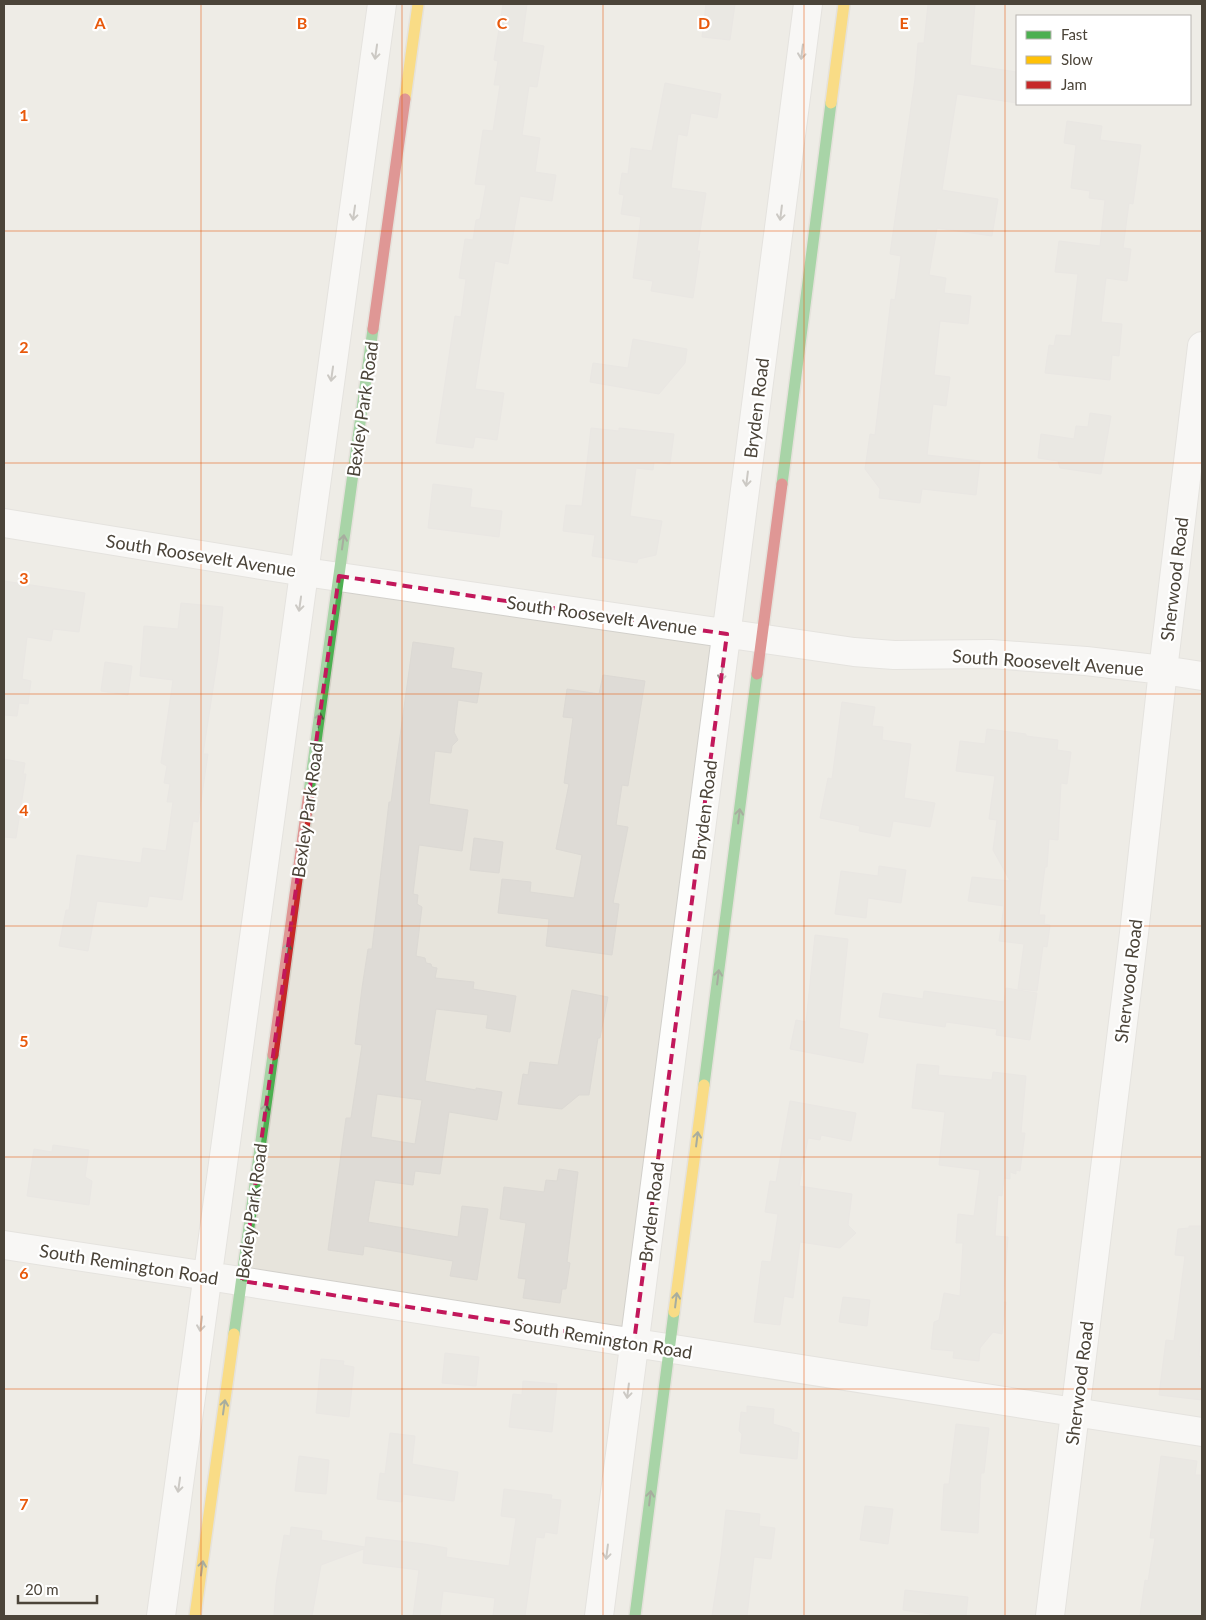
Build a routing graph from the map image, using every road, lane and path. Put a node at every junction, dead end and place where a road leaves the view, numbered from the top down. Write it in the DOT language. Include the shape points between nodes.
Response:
graph roads {
  1 [pos="382,4"];
  2 [pos="418,4"];
  3 [pos="808,4"];
  4 [pos="844,4"];
  5 [pos="1202,346"];
  6 [pos="4,523"];
  7 [pos="305,572"];
  8 [pos="339,576"];
  9 [pos="727,634"];
  10 [pos="762,638"];
  11 [pos="1163,670"];
  12 [pos="1202,676"];
  13 [pos="4,1245"];
  14 [pos="208,1276"];
  15 [pos="242,1281"];
  16 [pos="634,1342"];
  17 [pos="670,1348"];
  18 [pos="1075,1412"];
  19 [pos="1202,1432"];
  20 [pos="161,1616"];
  21 [pos="195,1616"];
  22 [pos="599,1616"];
  23 [pos="635,1616"];
  24 [pos="1050,1616"];
  1 -- 7 [label="street, Bexley Park Road, one-way"];
  8 -- 2 [label="street, Bexley Park Road, one-way"];
  3 -- 9 [label="street, Bryden Road, one-way"];
  4 -- 10 [label="street, Bryden Road"];
  5 -- 11 [label="street, Sherwood Road"];
  6 -- 7 [label="street, South Roosevelt Avenue"];
  7 -- 8 [label="street, South Roosevelt Avenue"];
  7 -- 14 [label="street, Bexley Park Road, one-way"];
  8 -- 9 [label="street, South Roosevelt Avenue"];
  15 -- 8 [label="street, Bexley Park Road, one-way"];
  9 -- 10 [label="street, South Roosevelt Avenue"];
  9 -- 16 [label="street, Bryden Road, one-way"];
  10 -- 11 [label="street, South Roosevelt Avenue" via="854,652 991,654"];
  17 -- 10 [label="street, Bryden Road, one-way"];
  11 -- 12 [label="street, South Roosevelt Avenue"];
  11 -- 18 [label="street, Sherwood Road"];
  13 -- 14 [label="street, South Remington Road"];
  14 -- 15 [label="street, South Remington Road"];
  14 -- 20 [label="street, Bexley Park Road, one-way"];
  15 -- 16 [label="street, South Remington Road"];
  21 -- 15 [label="street, Bexley Park Road, one-way"];
  16 -- 17 [label="street, South Remington Road"];
  16 -- 22 [label="street, Bryden Road, one-way"];
  17 -- 18 [label="street, South Remington Road"];
  23 -- 17 [label="street, Bryden Road, one-way"];
  18 -- 19 [label="street, South Remington Road"];
  18 -- 24 [label="street, Sherwood Road"];
}
